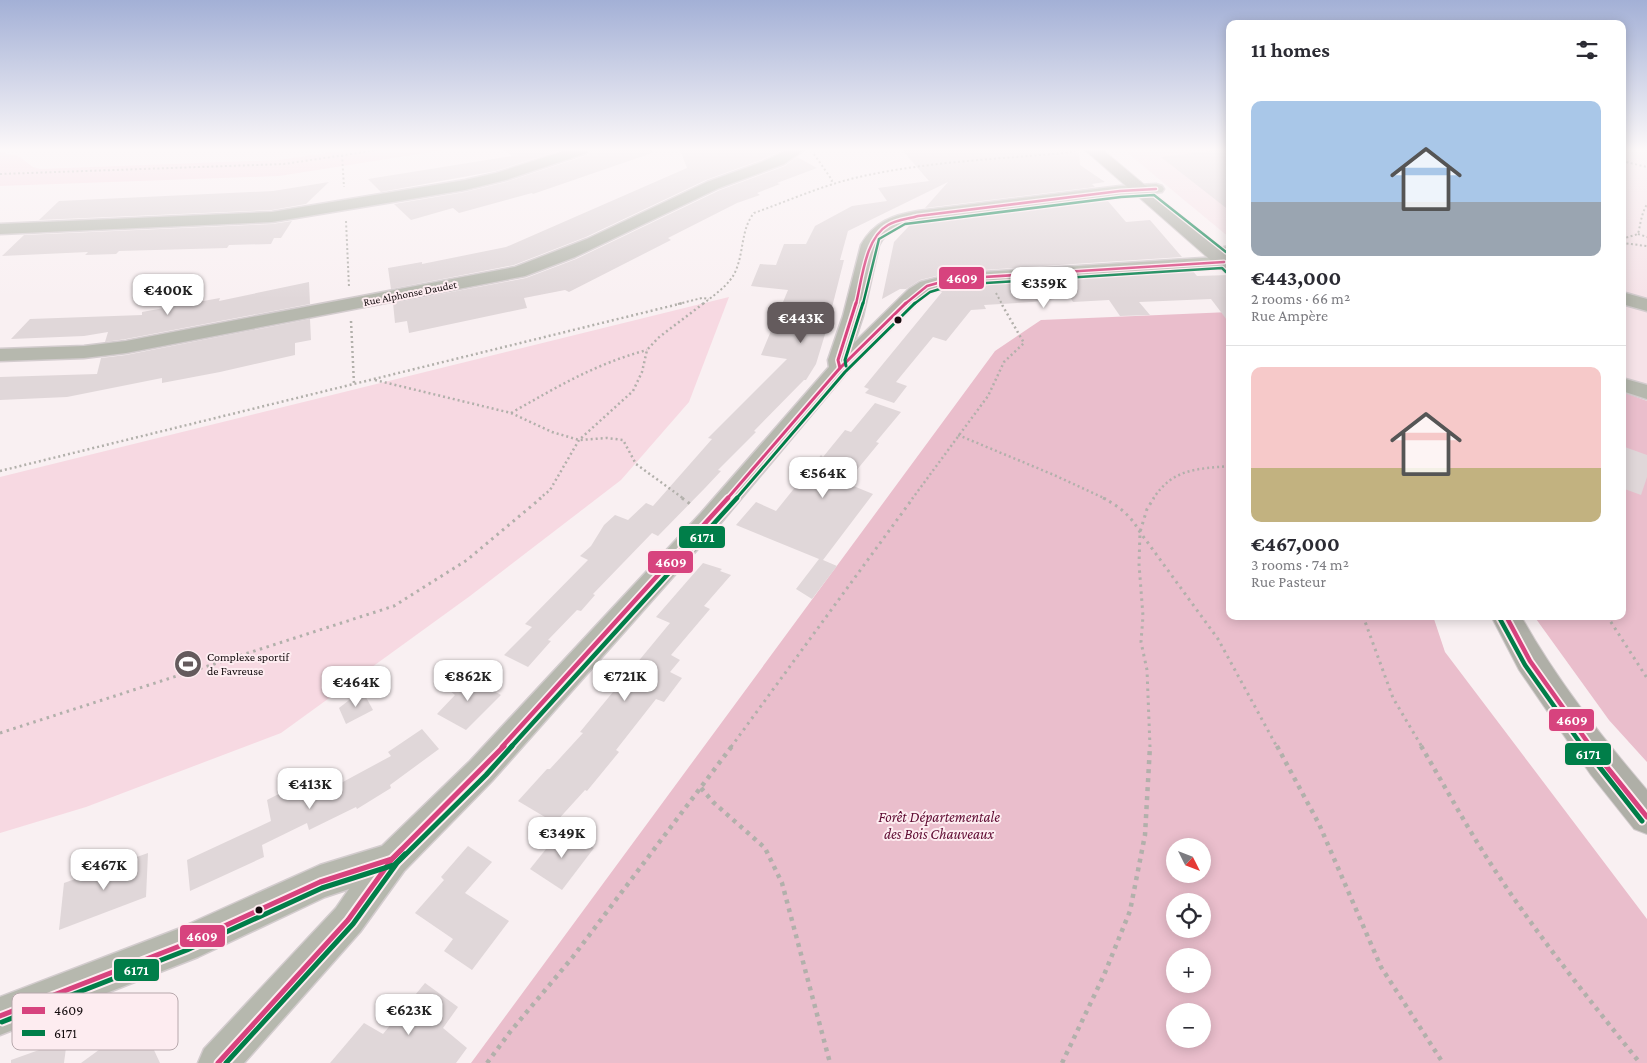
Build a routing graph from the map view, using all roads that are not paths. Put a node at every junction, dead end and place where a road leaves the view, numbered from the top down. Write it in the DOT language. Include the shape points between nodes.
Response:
graph roads {
  1 [pos="372,200"];
  2 [pos="681,200"];
  3 [pos="1063,200"];
  4 [pos="1159,200"];
  5 [pos="0,229"];
  6 [pos="1226,255"];
  7 [pos="1226,257"];
  8 [pos="1626,299"];
  9 [pos="1647,305"];
  10 [pos="0,355"];
  11 [pos="840,368"];
  12 [pos="1626,386"];
  13 [pos="1646,393"];
  14 [pos="1508,620"];
  15 [pos="1647,817"];
  16 [pos="392,859"];
  17 [pos="59,993"];
  18 [pos="12,1011"];
  19 [pos="0,1016"];
  20 [pos="218,1063"];
  1 -- 5 [label="street" via="247,219"];
  2 -- 10 [label="street, Rue Alphonse Daudet" via="536,266 501,276 111,349"];
  3 -- 11 [label="street" via="903,218 874,235 838,360"];
  4 -- 6 [label="main road"];
  7 -- 11 [label="street" via="939,282 922,289"];
  8 -- 9 [label="street"];
  11 -- 16 [label="street" via="710,519 481,771"];
  12 -- 13 [label="street"];
  14 -- 15 [label="main road" via="1530,661 1603,764"];
  16 -- 17 [label="street" via="320,882 185,944"];
  16 -- 20 [label="street" via="348,920"];
  18 -- 19 [label="street"];
}
